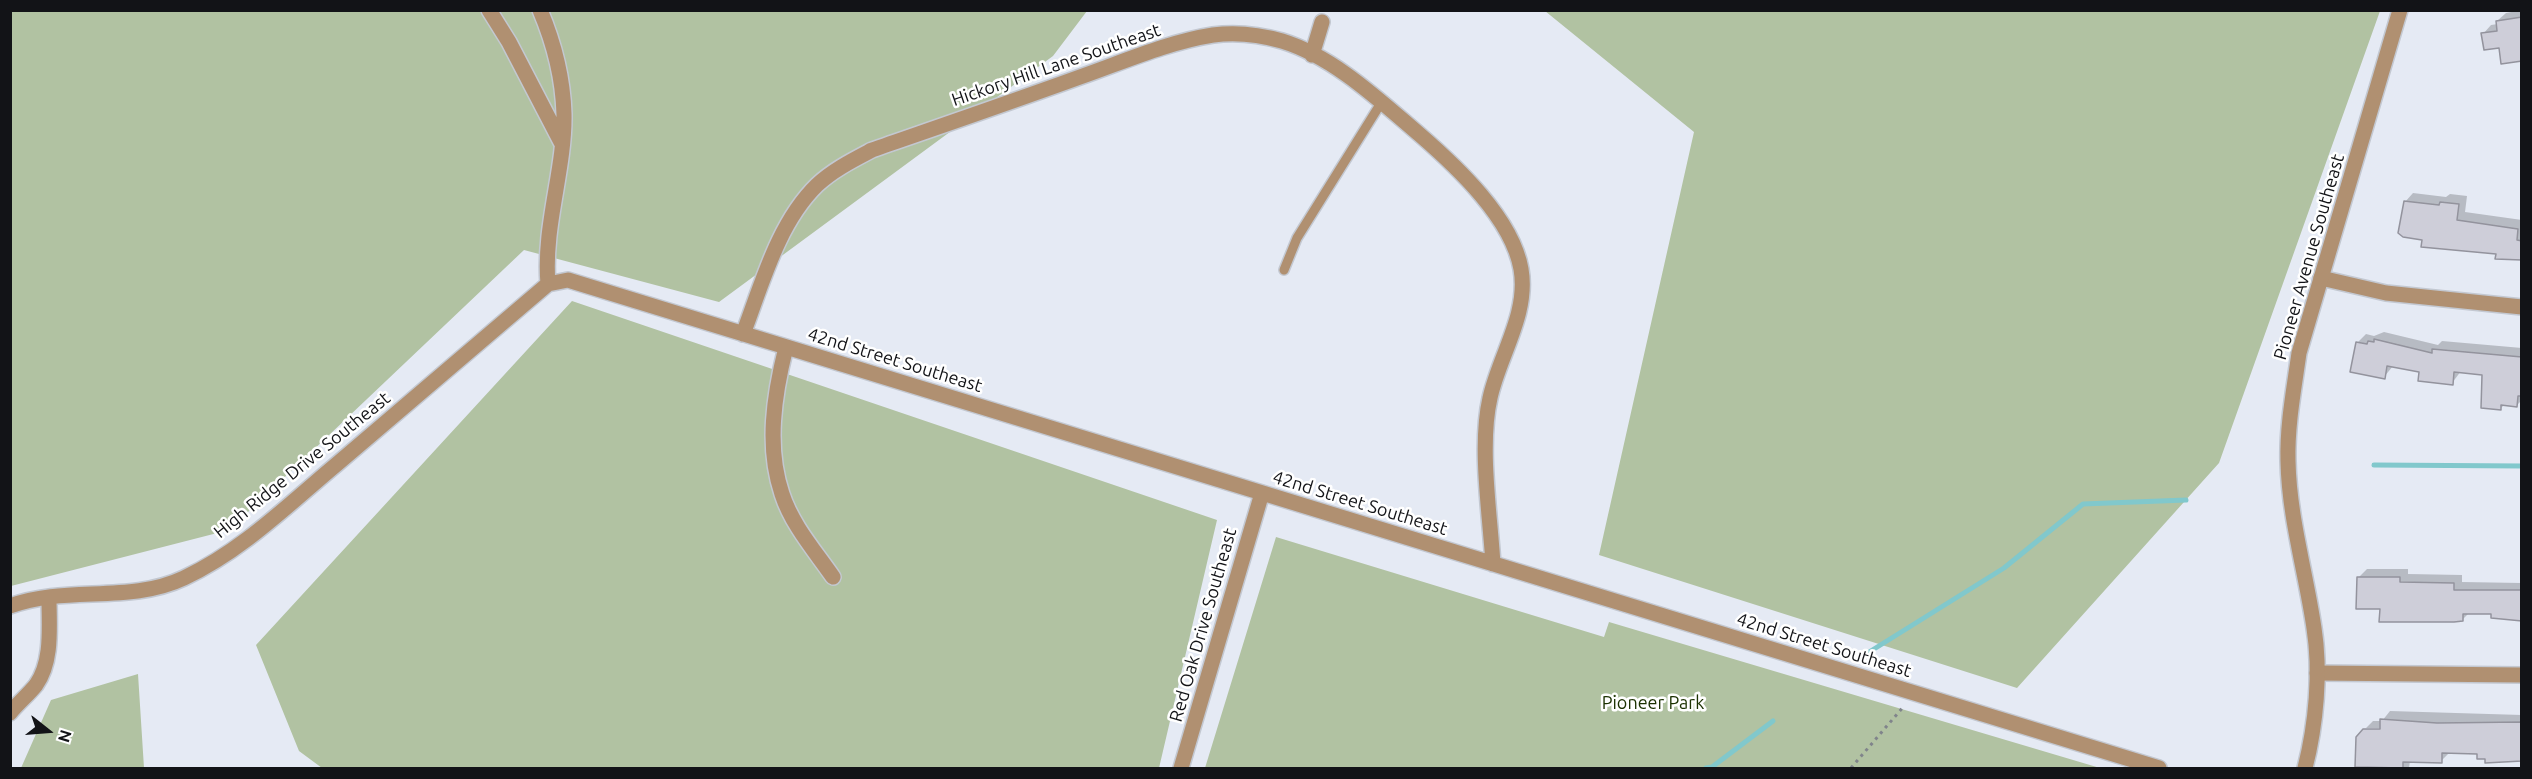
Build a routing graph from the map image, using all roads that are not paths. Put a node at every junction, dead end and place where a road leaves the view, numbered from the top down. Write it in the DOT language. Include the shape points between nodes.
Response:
graph roads {
  1 [pos="489,10"];
  2 [pos="540,10"];
  3 [pos="2400,10"];
  4 [pos="1323,16"];
  5 [pos="1312,55"];
  6 [pos="1381,103"];
  7 [pos="561,142"];
  8 [pos="1284,270"];
  9 [pos="2321,278"];
  10 [pos="548,284"];
  11 [pos="2522,307"];
  12 [pos="743,334"];
  13 [pos="786,347"];
  14 [pos="1262,493"];
  15 [pos="1493,564"];
  16 [pos="833,577"];
  17 [pos="49,598"];
  18 [pos="10,606"];
  19 [pos="2317,673"];
  20 [pos="2522,675"];
  21 [pos="10,713"];
  22 [pos="1181,768"];
  23 [pos="2159,768"];
  24 [pos="2305,768"];
  1 -- 7 [label="street"];
  2 -- 7 [label="street" via="561,72"];
  3 -- 9 [label="street, Pioneer Avenue Southeast"];
  4 -- 5 [label="street"];
  5 -- 6 [label="street, Hickory Hill Lane Southeast"];
  5 -- 12 [label="street, Hickory Hill Lane Southeast" via="1283,41 1248,34 1213,35 1158,50 872,150 817,185 791,219"];
  6 -- 8 [label="lane" via="1297,238"];
  6 -- 15 [label="street, Hickory Hill Lane Southeast" via="1446,158 1491,210 1513,243 1521,270 1520,308 1490,398 1485,432"];
  7 -- 10 [label="street" via="546,260"];
  9 -- 11 [label="street" via="2386,293"];
  9 -- 19 [label="street, Pioneer Avenue Southeast" via="2299,353 2290,410 2288,462 2315,630"];
  10 -- 12 [label="street, 42nd Street Southeast" via="568,280"];
  10 -- 17 [label="street, High Ridge Drive Southeast" via="234,549 183,579 160,587 134,593"];
  12 -- 13 [label="street, 42nd Street Southeast"];
  13 -- 14 [label="street, 42nd Street Southeast"];
  13 -- 16 [label="street" via="775,397 775,461 782,494 797,526"];
  14 -- 15 [label="street, 42nd Street Southeast"];
  14 -- 22 [label="street, Red Oak Drive Southeast"];
  15 -- 23 [label="street, 42nd Street Southeast"];
  17 -- 18 [label="street, High Ridge Drive Southeast"];
  17 -- 21 [label="street" via="46,663 38,683"];
  19 -- 20 [label="street"];
  19 -- 24 [label="street, Pioneer Avenue Southeast"];
}
